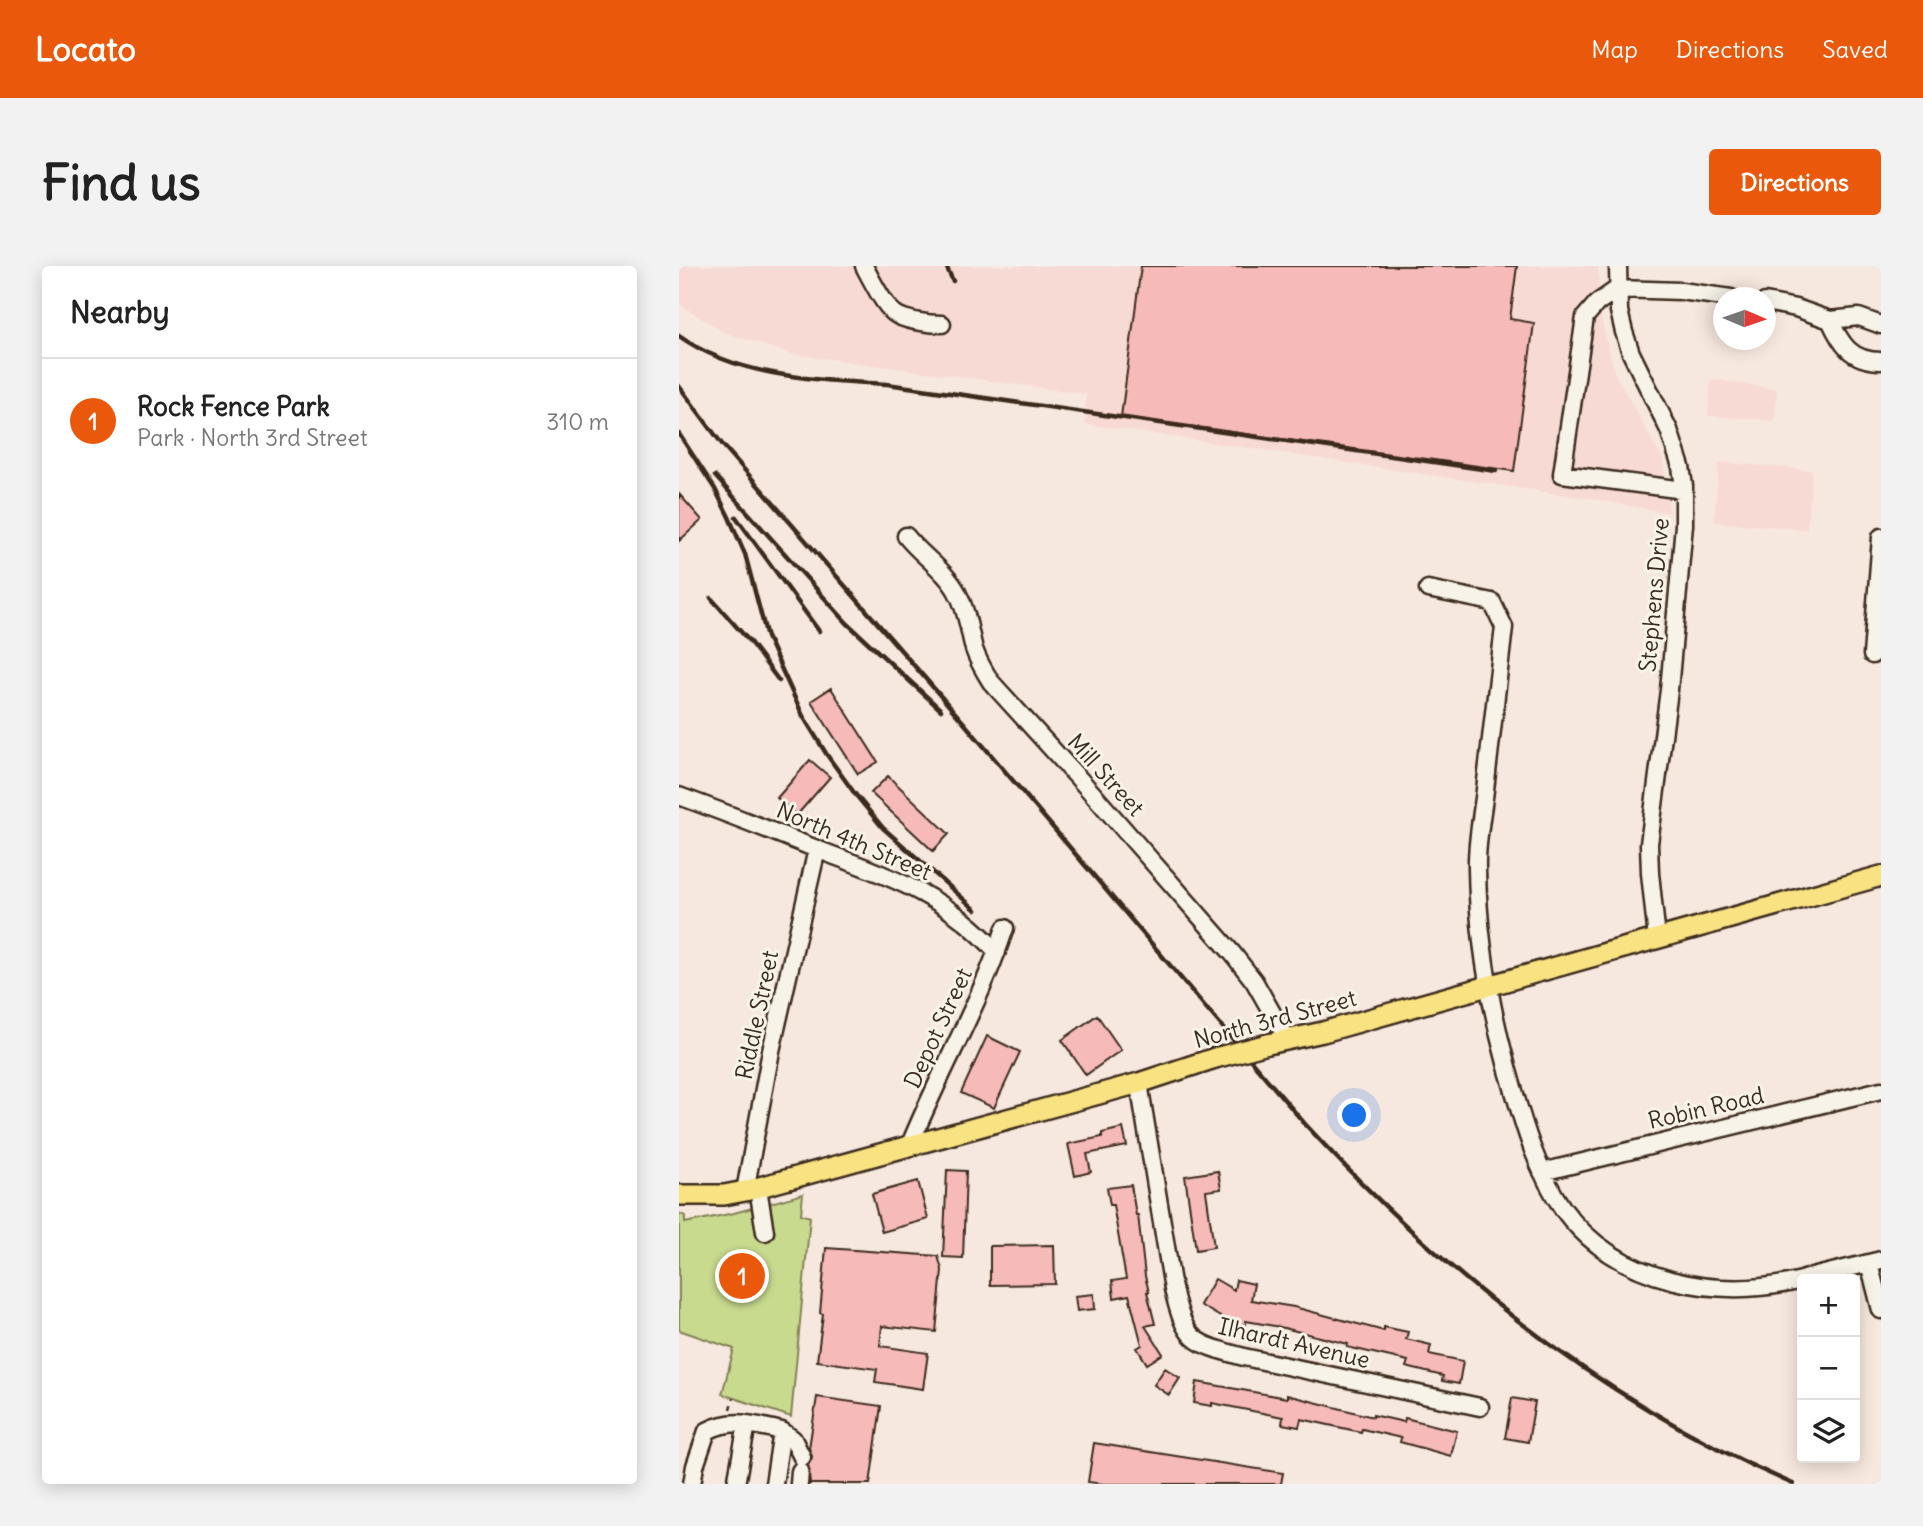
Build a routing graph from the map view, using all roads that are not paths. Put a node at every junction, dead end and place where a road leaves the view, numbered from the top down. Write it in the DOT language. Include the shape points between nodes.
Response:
graph roads {
  1 [pos="865,266"];
  2 [pos="1618,266"];
  3 [pos="1617,289"];
  4 [pos="1713,295"];
  5 [pos="1776,304"];
  6 [pos="1830,320"];
  7 [pos="942,324"];
  8 [pos="1881,325"];
  9 [pos="1881,361"];
  10 [pos="1684,490"];
  11 [pos="906,536"];
  12 [pos="1881,537"];
  13 [pos="1428,589"];
  14 [pos="1872,655"];
  15 [pos="679,796"];
  16 [pos="817,849"];
  17 [pos="1881,876"];
  18 [pos="1005,928"];
  19 [pos="1657,939"];
  20 [pos="997,952"];
  21 [pos="1487,986"];
  22 [pos="1277,1041"];
  23 [pos="1139,1083"];
  24 [pos="1881,1090"];
  25 [pos="909,1147"];
  26 [pos="1542,1172"];
  27 [pos="751,1189"];
  28 [pos="679,1195"];
  29 [pos="765,1232"];
  30 [pos="1875,1261"];
  31 [pos="1826,1274"];
  32 [pos="1797,1281"];
  33 [pos="1881,1310"];
  34 [pos="1481,1407"];
  35 [pos="747,1424"];
  36 [pos="782,1432"];
  37 [pos="800,1471"];
  38 [pos="692,1484"];
  39 [pos="736,1484"];
  40 [pos="773,1484"];
  1 -- 7 [label="street" via="894,313 926,324"];
  2 -- 3 [label="street, Stephens Drive"];
  3 -- 4 [label="street"];
  3 -- 10 [label="street, Stephens Drive" via="1623,332 1669,430"];
  3 -- 10 [label="street" via="1585,317 1562,474"];
  5 -- 6 [label="street"];
  6 -- 8 [label="street" via="1859,317"];
  6 -- 9 [label="street" via="1841,343 1858,357"];
  10 -- 19 [label="street, Stephens Drive" via="1669,690 1649,844"];
  11 -- 22 [label="street, Mill Street" via="957,591 978,661 991,682 1233,954 1254,981"];
  12 -- 14 [label="street"];
  13 -- 21 [label="street" via="1492,602 1504,627 1476,866"];
  15 -- 16 [label="street, North 4th Street"];
  16 -- 20 [label="street, North 4th Street" via="938,901"];
  16 -- 27 [label="street, Riddle Street" via="771,1051"];
  17 -- 19 [label="main road, North 3rd Street"];
  18 -- 20 [label="street, Depot Street"];
  19 -- 21 [label="main road, North 3rd Street"];
  20 -- 25 [label="street, Depot Street"];
  21 -- 22 [label="main road, North 3rd Street"];
  21 -- 26 [label="street" via="1519,1110"];
  22 -- 23 [label="main road, North 3rd Street, bridge"];
  23 -- 25 [label="main road, North 3rd Street"];
  23 -- 34 [label="street, Ilhardt Avenue" via="1173,1289 1190,1336 1208,1348 1244,1357"];
  24 -- 26 [label="street, Robin Road"];
  25 -- 27 [label="main road, North 3rd Street"];
  26 -- 32 [label="street" via="1563,1209 1584,1233 1610,1254 1659,1276 1716,1289 1754,1289"];
  27 -- 28 [label="main road, North 3rd Street" via="724,1195"];
  27 -- 29 [label="street, Riddle Street"];
  30 -- 31 [label="street"];
  30 -- 33 [label="street"];
  35 -- 36 [label="street"];
  35 -- 38 [label="street" via="722,1423 707,1431"];
  35 -- 39 [label="street"];
  36 -- 37 [label="street" via="793,1439"];
  36 -- 40 [label="street"];
}
